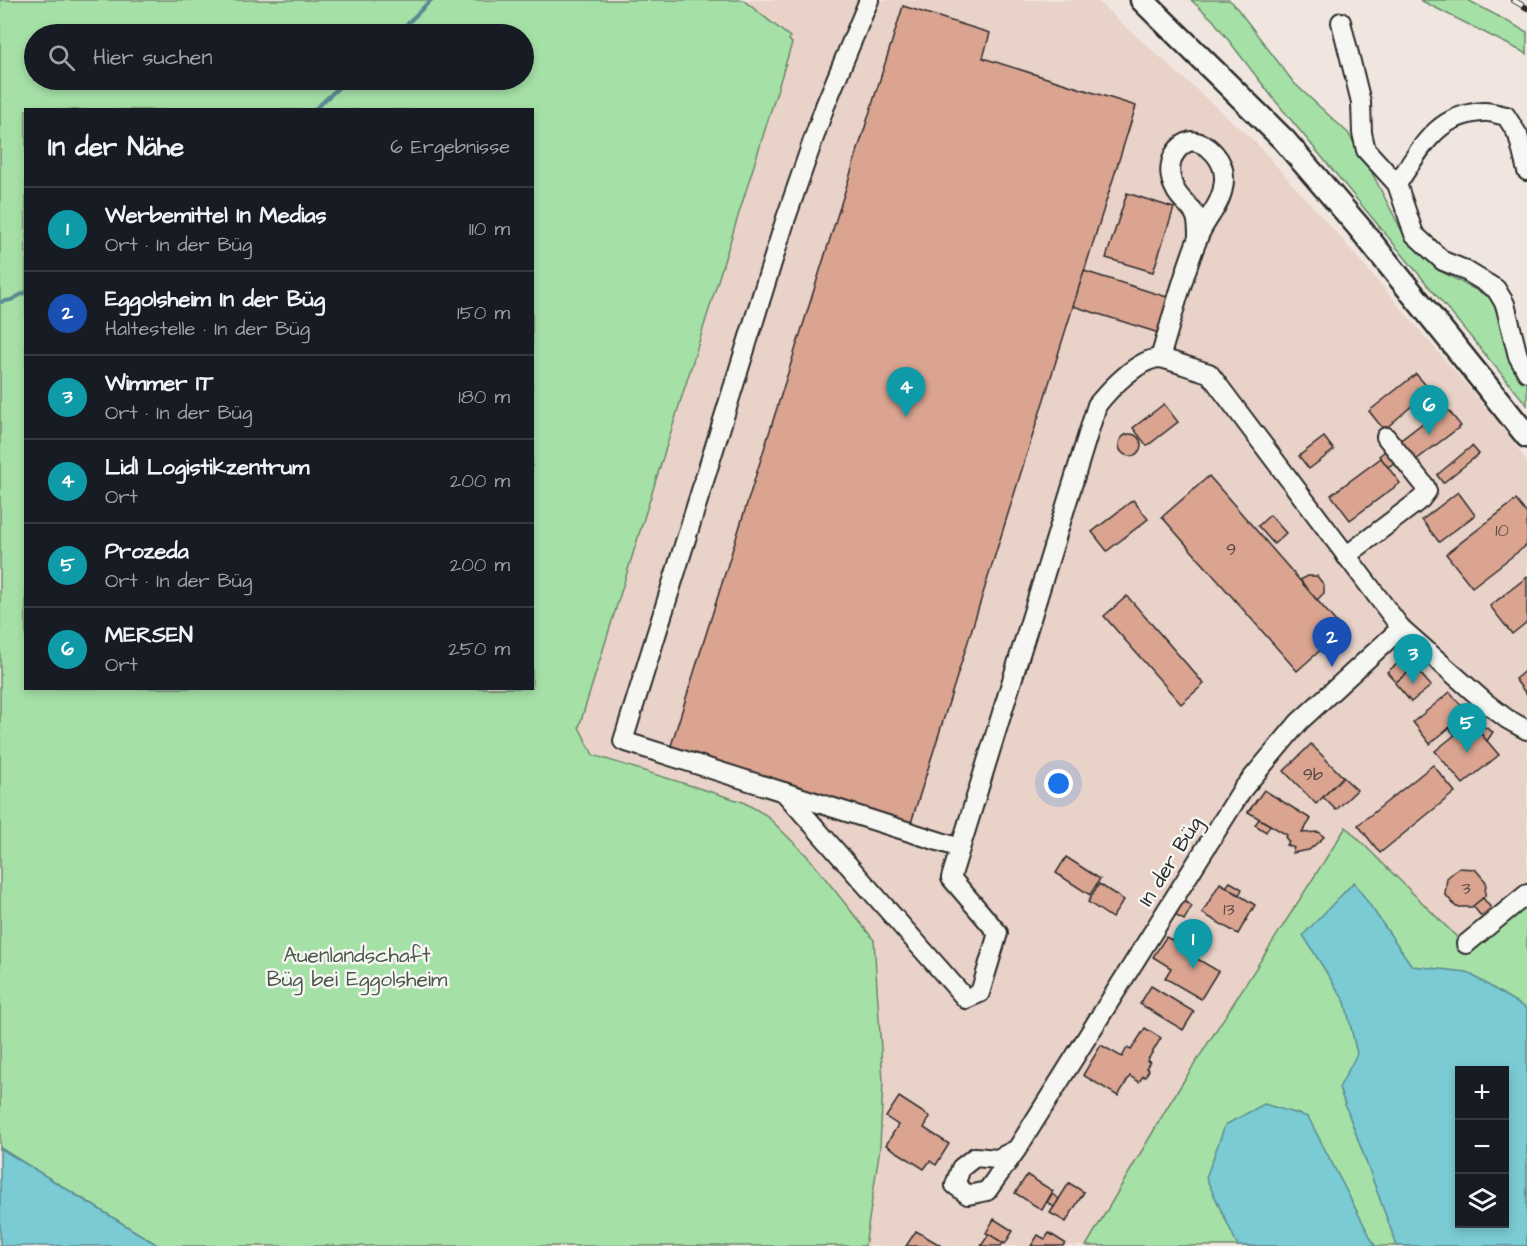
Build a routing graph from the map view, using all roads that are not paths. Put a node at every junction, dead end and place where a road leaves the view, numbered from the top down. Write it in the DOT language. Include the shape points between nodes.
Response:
graph roads {
  1 [pos="868,0"];
  2 [pos="1142,0"];
  3 [pos="1341,22"];
  4 [pos="1527,171"];
  5 [pos="1397,184"];
  6 [pos="1198,236"];
  7 [pos="1160,358"];
  8 [pos="1527,372"];
  9 [pos="1386,436"];
  10 [pos="1527,436"];
  11 [pos="1346,556"];
  12 [pos="1401,628"];
  13 [pos="1527,730"];
  14 [pos="784,792"];
  15 [pos="960,848"];
  16 [pos="1527,894"];
  17 [pos="1466,944"];
  18 [pos="1017,1149"];
  1 -- 14 [label="street" via="786,218 623,741"];
  2 -- 10 [label="main road" via="1284,140"];
  3 -- 5 [label="street" via="1361,102 1366,150"];
  4 -- 5 [label="street" via="1518,135 1506,116 1484,111 1451,120 1432,132"];
  5 -- 8 [label="street" via="1414,234 1443,261 1496,289 1505,304 1518,356"];
  6 -- 6 [label="street" via="1196,216 1176,192 1170,176 1177,149 1191,141 1215,153 1224,181 1217,206"];
  6 -- 7 [label="street"];
  7 -- 11 [label="street" via="1209,373"];
  7 -- 15 [label="street" via="1122,378 1097,405"];
  9 -- 11 [label="street" via="1427,492"];
  11 -- 12 [label="street"];
  12 -- 13 [label="street" via="1486,703"];
  12 -- 18 [label="street, In der Büg" via="1299,722 1242,790"];
  14 -- 15 [label="street"];
  14 -- 15 [label="street" via="966,999 980,993 998,933 951,878"];
  16 -- 17 [label="street"];
}
